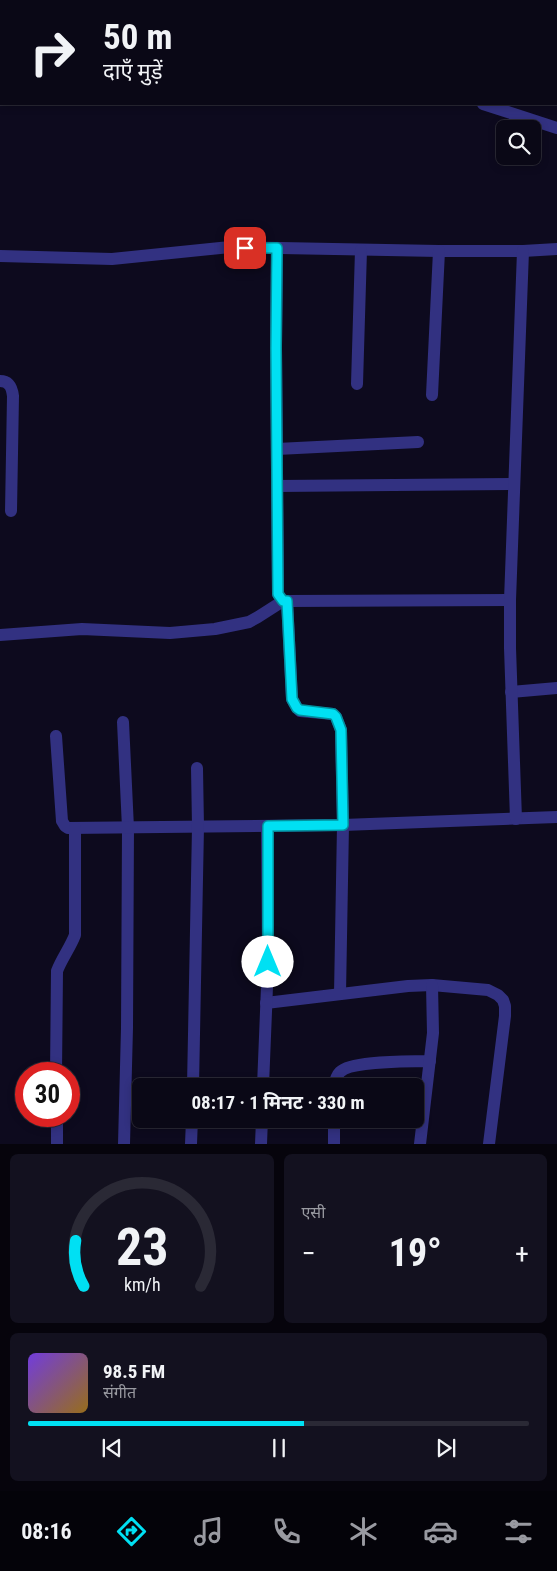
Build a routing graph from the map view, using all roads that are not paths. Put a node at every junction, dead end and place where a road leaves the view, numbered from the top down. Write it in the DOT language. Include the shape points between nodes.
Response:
graph roads {
  1 [pos="486,105"];
  2 [pos="557,128"];
  3 [pos="277,248"];
  4 [pos="557,249"];
  5 [pos="361,250"];
  6 [pos="439,251"];
  7 [pos="523,251"];
  8 [pos="0,256"];
  9 [pos="0,381"];
  10 [pos="357,384"];
  11 [pos="432,394"];
  12 [pos="418,442"];
  13 [pos="277,449"];
  14 [pos="514,484"];
  15 [pos="277,486"];
  16 [pos="11,511"];
  17 [pos="510,600"];
  18 [pos="285,601"];
  19 [pos="0,635"];
  20 [pos="557,688"];
  21 [pos="511,692"];
  22 [pos="123,722"];
  23 [pos="56,736"];
  24 [pos="197,768"];
  25 [pos="557,817"];
  26 [pos="516,819"];
  27 [pos="343,825"];
  28 [pos="268,826"];
  29 [pos="198,827"];
  30 [pos="76,828"];
  31 [pos="128,828"];
  32 [pos="432,986"];
  33 [pos="340,994"];
  34 [pos="266,1003"];
  35 [pos="430,1061"];
  36 [pos="56,1062"];
  37 [pos="193,1078"];
  38 [pos="263,1078"];
  39 [pos="336,1078"];
  40 [pos="57,1127"];
  41 [pos="192,1128"];
  42 [pos="262,1128"];
  43 [pos="334,1128"];
  44 [pos="57,1144"];
  45 [pos="124,1144"];
  46 [pos="192,1144"];
  47 [pos="261,1144"];
  48 [pos="334,1144"];
  49 [pos="420,1144"];
  50 [pos="489,1144"];
  1 -- 2 [label="street"];
  3 -- 5 [label="street"];
  3 -- 8 [label="street" via="230,247 112,259"];
  3 -- 13 [label="street"];
  4 -- 7 [label="street"];
  5 -- 6 [label="street"];
  5 -- 10 [label="street"];
  6 -- 7 [label="street"];
  6 -- 11 [label="street"];
  7 -- 14 [label="street"];
  9 -- 16 [label="street" via="8,382 13,396"];
  12 -- 13 [label="street"];
  13 -- 15 [label="street"];
  14 -- 15 [label="street"];
  14 -- 17 [label="street"];
  15 -- 18 [label="street" via="278,594"];
  17 -- 18 [label="street"];
  17 -- 21 [label="street"];
  18 -- 19 [label="street" via="248,622 207,630 170,633 82,629"];
  18 -- 27 [label="street" via="294,704 300,710 333,714 339,722"];
  20 -- 21 [label="street"];
  21 -- 26 [label="street"];
  22 -- 31 [label="street"];
  23 -- 30 [label="street" via="62,821 65,826"];
  24 -- 29 [label="street"];
  25 -- 26 [label="street"];
  26 -- 27 [label="street"];
  27 -- 28 [label="street"];
  27 -- 33 [label="street"];
  28 -- 29 [label="street"];
  28 -- 34 [label="street"];
  29 -- 31 [label="street"];
  29 -- 37 [label="street"];
  30 -- 31 [label="street"];
  30 -- 36 [label="street" via="75,935 57,971"];
  31 -- 45 [label="street"];
  32 -- 33 [label="street"];
  32 -- 35 [label="street"];
  32 -- 50 [label="street" via="488,990 503,1000 505,1016"];
  33 -- 34 [label="street"];
  34 -- 38 [label="street"];
  35 -- 39 [label="street" via="365,1064 349,1067"];
  35 -- 49 [label="street"];
  40 -- 44 [label="street"];
  41 -- 46 [label="street"];
  42 -- 47 [label="street"];
  43 -- 48 [label="street"];
}
